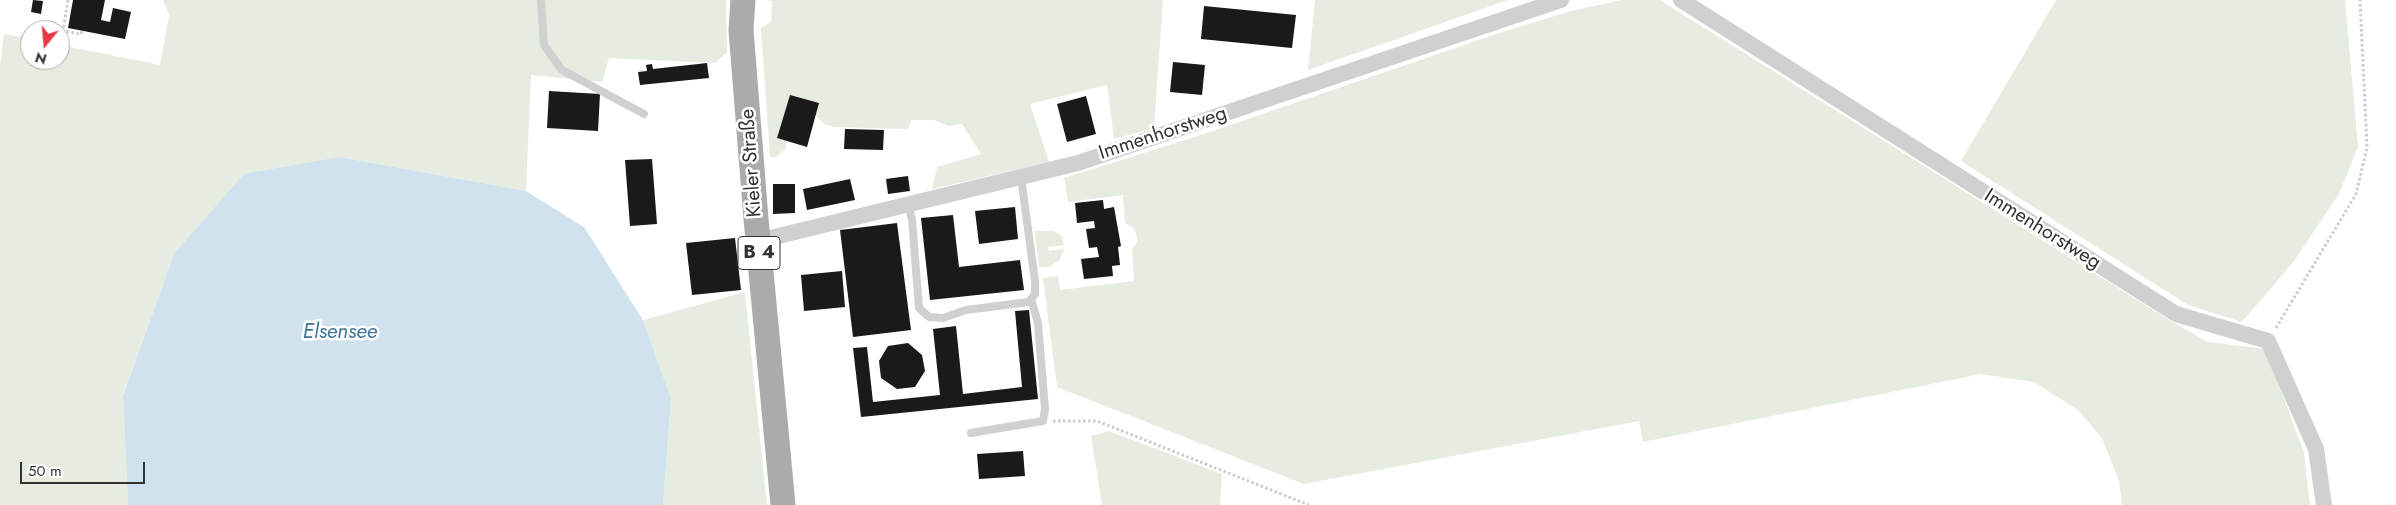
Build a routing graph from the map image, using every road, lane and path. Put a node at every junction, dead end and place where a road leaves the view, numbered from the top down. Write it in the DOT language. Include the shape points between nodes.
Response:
graph roads {
  1 [pos="68,0"];
  2 [pos="541,0"];
  3 [pos="743,0"];
  4 [pos="1561,0"];
  5 [pos="1681,0"];
  6 [pos="2360,0"];
  7 [pos="82,30"];
  8 [pos="644,114"];
  9 [pos="1021,177"];
  10 [pos="908,204"];
  11 [pos="758,241"];
  12 [pos="1031,299"];
  13 [pos="2268,341"];
  14 [pos="1043,421"];
  15 [pos="971,433"];
  16 [pos="783,505"];
  17 [pos="1309,505"];
  18 [pos="2324,505"];
  1 -- 7 [label="path" via="63,30 81,34"];
  2 -- 8 [label="lane" via="544,45 562,70"];
  3 -- 11 [label="main road, Kieler Straße / B 4" via="741,30"];
  4 -- 9 [label="street, Immenhorstweg" via="1087,160"];
  5 -- 13 [label="street, Immenhorstweg" via="2176,314"];
  6 -- 13 [label="path" via="2366,148 2356,194"];
  9 -- 10 [label="street, Immenhorstweg"];
  9 -- 12 [label="lane" via="1035,281 1035,294"];
  10 -- 11 [label="street, Immenhorstweg"];
  10 -- 12 [label="lane" via="919,308 929,316 943,318 966,310 1029,302"];
  11 -- 16 [label="main road, Kieler Straße / B 4"];
  12 -- 14 [label="lane" via="1038,323 1045,409"];
  13 -- 18 [label="street" via="2316,449"];
  14 -- 15 [label="lane"];
  14 -- 17 [label="path" via="1097,421"];
}
